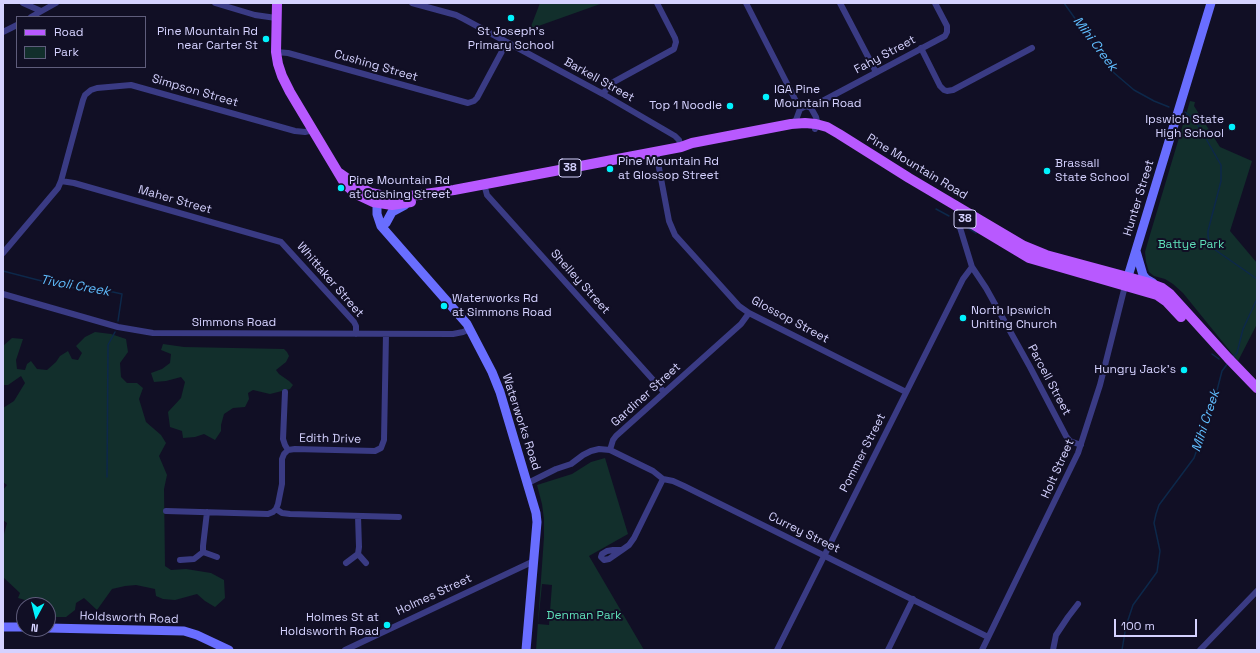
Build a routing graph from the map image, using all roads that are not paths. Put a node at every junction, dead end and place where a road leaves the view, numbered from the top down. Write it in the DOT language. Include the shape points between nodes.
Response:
graph roads {
  1 [pos="23,3"];
  2 [pos="56,3"];
  3 [pos="215,3"];
  4 [pos="277,3"];
  5 [pos="412,3"];
  6 [pos="657,3"];
  7 [pos="746,3"];
  8 [pos="840,3"];
  9 [pos="935,3"];
  10 [pos="1211,3"];
  11 [pos="41,11"];
  12 [pos="33,16"];
  13 [pos="276,18"];
  14 [pos="16,26"];
  15 [pos="3,32"];
  16 [pos="507,42"];
  17 [pos="921,48"];
  18 [pos="1032,48"];
  19 [pos="276,52"];
  20 [pos="876,72"];
  21 [pos="603,94"];
  22 [pos="811,108"];
  23 [pos="800,109"];
  24 [pos="797,123"];
  25 [pos="816,127"];
  26 [pos="313,130"];
  27 [pos="681,147"];
  28 [pos="656,152"];
  29 [pos="61,181"];
  30 [pos="484,184"];
  31 [pos="454,190"];
  32 [pos="381,200"];
  33 [pos="410,203"];
  34 [pos="961,213"];
  35 [pos="386,223"];
  36 [pos="390,236"];
  37 [pos="281,242"];
  38 [pos="1136,250"];
  39 [pos="3,253"];
  40 [pos="972,267"];
  41 [pos="1127,282"];
  42 [pos="1157,286"];
  43 [pos="3,294"];
  44 [pos="749,313"];
  45 [pos="470,329"];
  46 [pos="356,334"];
  47 [pos="386,334"];
  48 [pos="1229,361"];
  49 [pos="1257,388"];
  50 [pos="285,392"];
  51 [pos="664,392"];
  52 [pos="906,392"];
  53 [pos="1257,394"];
  54 [pos="1081,446"];
  55 [pos="288,450"];
  56 [pos="610,450"];
  57 [pos="663,479"];
  58 [pos="528,483"];
  59 [pos="276,509"];
  60 [pos="166,511"];
  61 [pos="207,512"];
  62 [pos="358,516"];
  63 [pos="399,517"];
  64 [pos="622,550"];
  65 [pos="203,552"];
  66 [pos="358,554"];
  67 [pos="824,555"];
  68 [pos="217,557"];
  69 [pos="180,560"];
  70 [pos="534,561"];
  71 [pos="346,563"];
  72 [pos="366,563"];
  73 [pos="1257,591"];
  74 [pos="913,600"];
  75 [pos="1078,604"];
  76 [pos="3,627"];
  77 [pos="16,627"];
  78 [pos="56,628"];
  79 [pos="988,637"];
  80 [pos="229,650"];
  81 [pos="345,650"];
  82 [pos="526,650"];
  83 [pos="777,650"];
  84 [pos="888,650"];
  85 [pos="982,650"];
  86 [pos="1053,650"];
  87 [pos="1200,650"];
  1 -- 11 [label="street"];
  2 -- 11 [label="street"];
  3 -- 13 [label="street" via="255,15"];
  4 -- 13 [label="main road, Pine Mountain Road / 38"];
  5 -- 16 [label="street, Barkell Street" via="456,15"];
  6 -- 21 [label="street" via="675,38 675,46 671,51 610,84"];
  7 -- 23 [label="street"];
  8 -- 20 [label="street"];
  9 -- 17 [label="street, Fahy Street" via="948,32 942,38"];
  10 -- 38 [label="main road, Hunter Street"];
  11 -- 12 [label="street"];
  13 -- 19 [label="main road, Pine Mountain Road / 38"];
  14 -- 15 [label="street"];
  16 -- 19 [label="street, Cushing Street" via="477,98 471,102 289,53"];
  16 -- 21 [label="street, Barkell Street"];
  17 -- 18 [label="street" via="940,86 945,90 953,90"];
  17 -- 20 [label="street, Fahy Street"];
  19 -- 26 [label="main road, Pine Mountain Road / 38" via="285,82"];
  20 -- 22 [label="street, Fahy Street"];
  21 -- 27 [label="street, Barkell Street" via="675,136"];
  22 -- 23 [label="street" via="806,106"];
  22 -- 25 [label="street" via="816,117"];
  23 -- 24 [label="street"];
  24 -- 25 [label="main road, Pine Mountain Road / 38"];
  24 -- 27 [label="main road, Pine Mountain Road / 38"];
  25 -- 34 [label="main road, Pine Mountain Road / 38"];
  26 -- 29 [label="street, Simpson Street" via="294,131 131,85 97,88 88,92 83,100"];
  26 -- 32 [label="main road, Pine Mountain Road / 38" via="338,172"];
  27 -- 28 [label="main road, Pine Mountain Road / 38"];
  28 -- 30 [label="main road, Pine Mountain Road / 38"];
  28 -- 44 [label="street, Glossop Street" via="669,221 675,235 739,306"];
  29 -- 37 [label="street, Maher Street"];
  29 -- 39 [label="street, Simpson Street" via="58,188"];
  30 -- 31 [label="main road, Pine Mountain Road / 38"];
  30 -- 51 [label="street, Shelley Street" via="487,195"];
  31 -- 32 [label="main road, Pine Mountain Road / 38"];
  31 -- 33 [label="main road, Pine Mountain Road / 38"];
  32 -- 33 [label="main road, Pine Mountain Road / 38" via="397,205"];
  32 -- 35 [label="main road, Waterworks Road"];
  32 -- 36 [label="main road, Waterworks Road" via="377,211 380,223"];
  33 -- 35 [label="main road" via="392,212"];
  34 -- 40 [label="street, Parcell Street" via="958,221"];
  34 -- 41 [label="main road, Pine Mountain Road / 38" via="1029,258"];
  35 -- 36 [label="main road, Waterworks Road"];
  36 -- 45 [label="main road, Waterworks Road"];
  37 -- 46 [label="street, Whittaker Street" via="352,320 356,326"];
  38 -- 41 [label="main road, Hunter Street"];
  38 -- 42 [label="main road" via="1146,279"];
  40 -- 52 [label="street, Pommer Street" via="963,279"];
  40 -- 54 [label="street, Parcell Street" via="1030,367 1066,436"];
  41 -- 42 [label="main road, Pine Mountain Road / 38"];
  41 -- 48 [label="main road, Pine Mountain Road / 38" via="1164,299"];
  41 -- 54 [label="street, Holt Street"];
  42 -- 48 [label="main road, Pine Mountain Road / 38" via="1170,294"];
  43 -- 46 [label="street, Simmons Road" via="118,327 153,333"];
  44 -- 51 [label="street, Gardiner Street" via="741,324"];
  44 -- 52 [label="street, Glossop Street"];
  45 -- 47 [label="street, Simmons Road" via="457,334"];
  45 -- 58 [label="main road, Waterworks Road" via="497,385"];
  46 -- 47 [label="street, Simmons Road"];
  47 -- 55 [label="street, Edith Drive" via="384,440 381,448 375,451 295,448"];
  48 -- 49 [label="main road, Pine Mountain Road / 38"];
  48 -- 53 [label="main road, Pine Mountain Road / 38"];
  50 -- 55 [label="street" via="283,438"];
  51 -- 56 [label="street, Gardiner Street" via="616,436"];
  52 -- 67 [label="street, Pommer Street"];
  54 -- 79 [label="street, Holt Street"];
  55 -- 59 [label="street, Edith Drive" via="282,459 282,484"];
  56 -- 57 [label="street, Currey Street" via="653,471"];
  56 -- 58 [label="street" via="591,451 571,464"];
  57 -- 64 [label="street" via="634,538"];
  57 -- 67 [label="street, Currey Street" via="684,486"];
  58 -- 70 [label="main road, Waterworks Road" via="537,518"];
  59 -- 61 [label="street" via="268,514"];
  59 -- 62 [label="street" via="290,514"];
  60 -- 61 [label="street"];
  61 -- 65 [label="street"];
  62 -- 63 [label="street"];
  62 -- 66 [label="street"];
  65 -- 68 [label="street"];
  65 -- 69 [label="street" via="194,559"];
  66 -- 71 [label="street"];
  66 -- 72 [label="street"];
  67 -- 74 [label="street, Currey Street"];
  67 -- 83 [label="street, Pommer Street"];
  70 -- 81 [label="street, Holmes Street"];
  70 -- 82 [label="main road, Waterworks Road"];
  73 -- 87 [label="street"];
  74 -- 79 [label="street, Currey Street"];
  74 -- 84 [label="street"];
  75 -- 86 [label="street" via="1056,635"];
  76 -- 77 [label="main road"];
  78 -- 80 [label="main road, Holdsworth Road" via="180,631 197,635"];
  79 -- 85 [label="street, Holt Street"];
}
